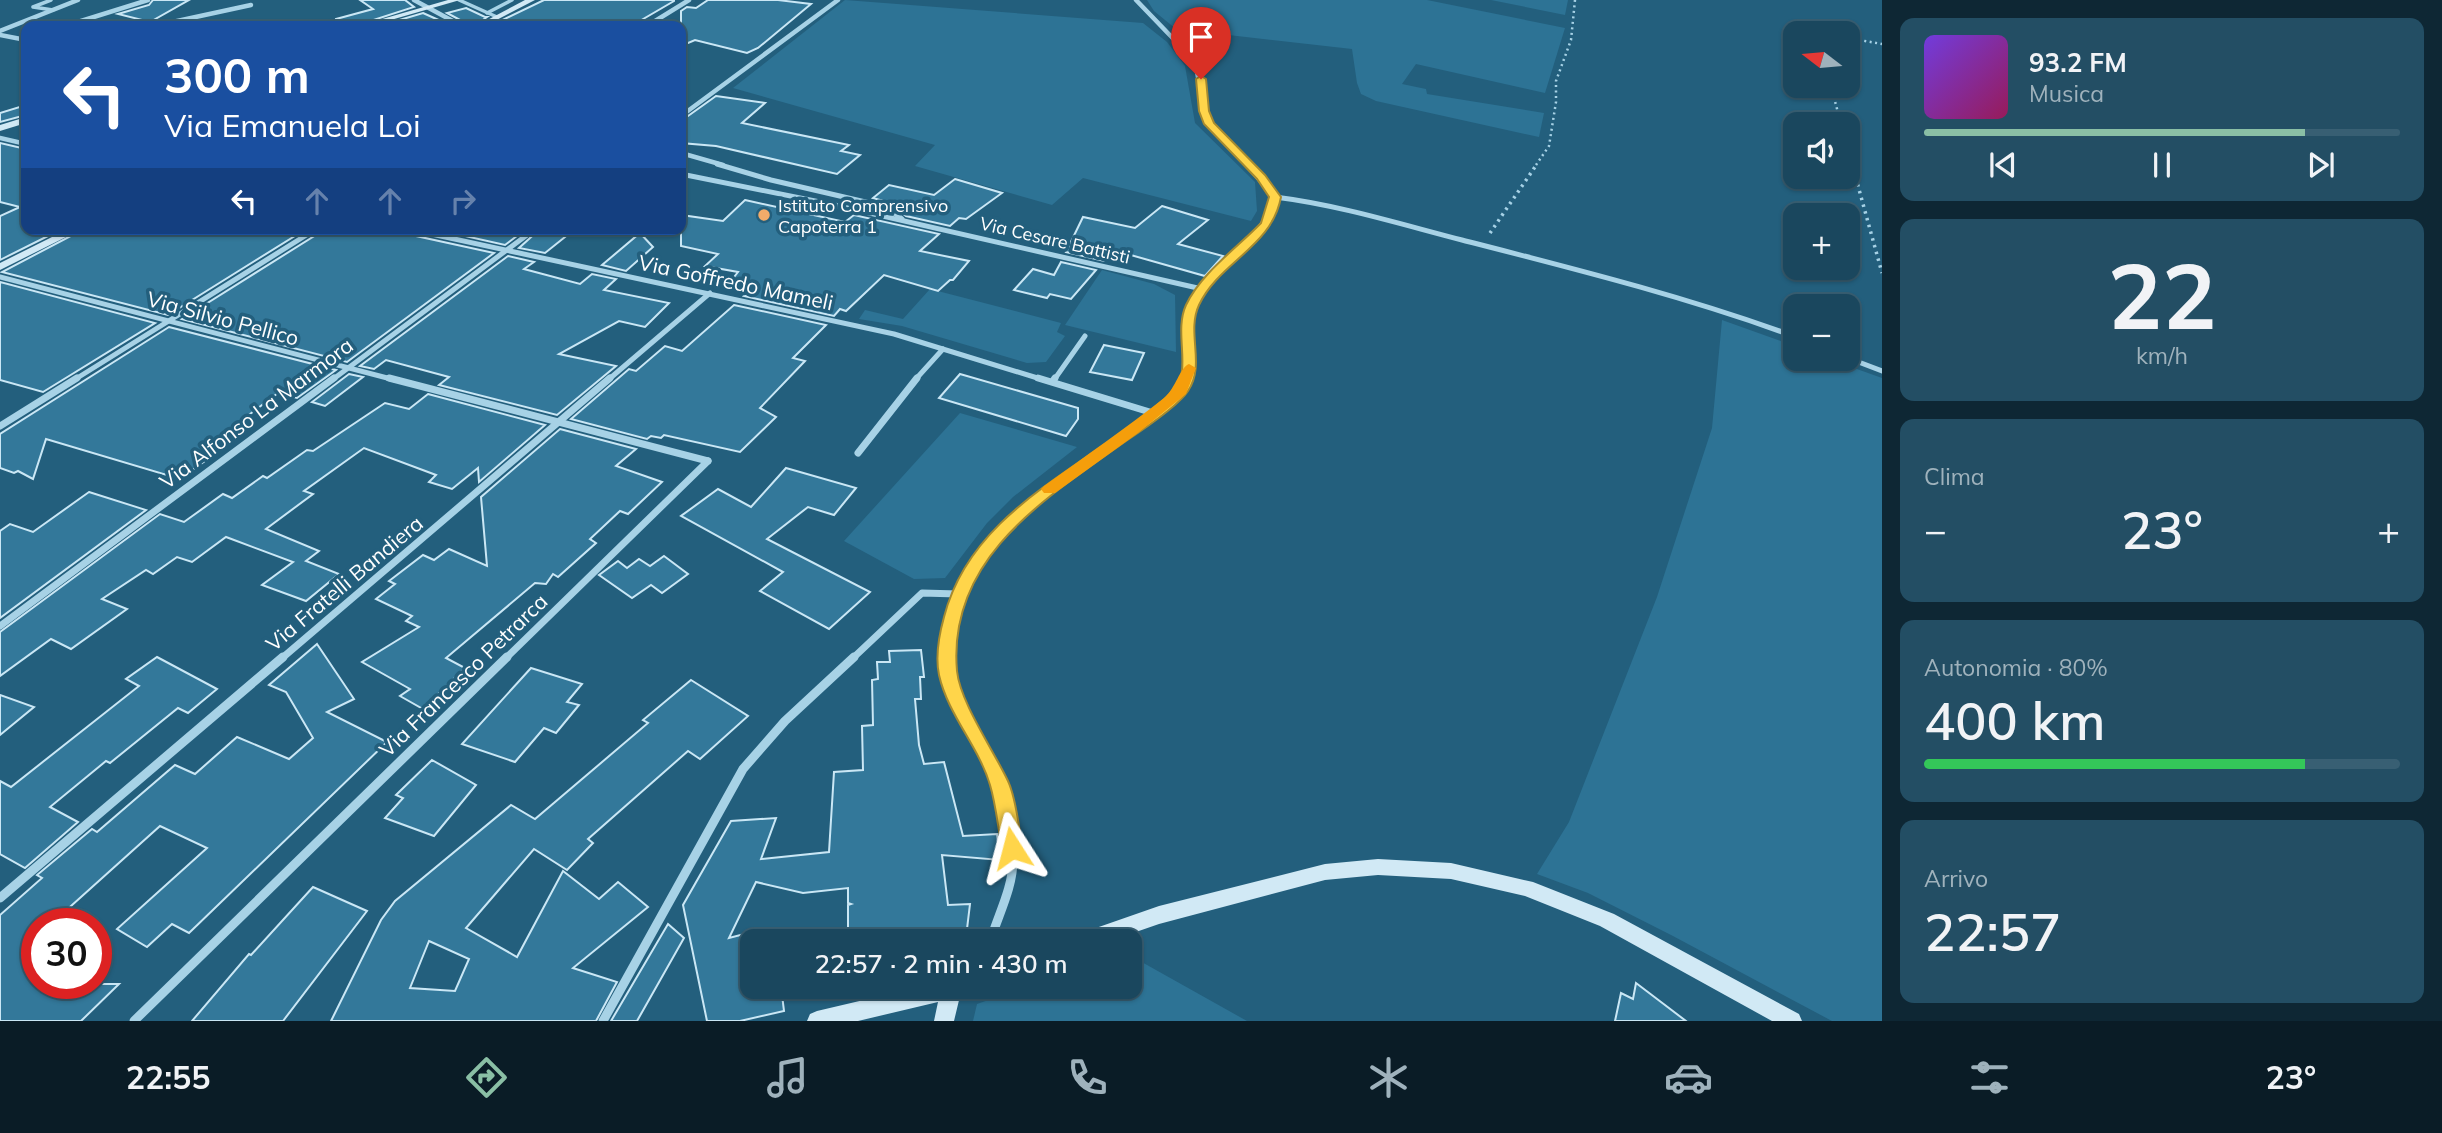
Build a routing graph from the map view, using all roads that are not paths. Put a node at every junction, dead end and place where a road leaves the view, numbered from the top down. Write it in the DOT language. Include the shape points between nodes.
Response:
graph roads {
  1 [pos="51,0"];
  2 [pos="78,0"];
  3 [pos="148,0"];
  4 [pos="415,0"];
  5 [pos="457,0"];
  6 [pos="478,0"];
  7 [pos="497,0"];
  8 [pos="512,0"];
  9 [pos="531,0"];
  10 [pos="689,0"];
  11 [pos="838,0"];
  12 [pos="1136,0"];
  13 [pos="466,3"];
  14 [pos="505,4"];
  15 [pos="251,5"];
  16 [pos="425,9"];
  17 [pos="53,10"];
  18 [pos="487,13"];
  19 [pos="497,18"];
  20 [pos="26,21"];
  21 [pos="81,21"];
  22 [pos="177,21"];
  23 [pos="381,21"];
  24 [pos="451,21"];
  25 [pos="491,21"];
  26 [pos="655,21"];
  27 [pos="21,23"];
  28 [pos="11,27"];
  29 [pos="21,28"];
  30 [pos="0,33"];
  31 [pos="21,39"];
  32 [pos="686,112"];
  33 [pos="21,122"];
  34 [pos="0,128"];
  35 [pos="0,138"];
  36 [pos="21,143"];
  37 [pos="686,154"];
  38 [pos="686,175"];
  39 [pos="841,195"];
  40 [pos="1275,197"];
  41 [pos="830,204"];
  42 [pos="902,220"];
  43 [pos="65,235"];
  44 [pos="306,235"];
  45 [pos="434,235"];
  46 [pos="527,235"];
  47 [pos="506,252"];
  48 [pos="0,267"];
  49 [pos="0,277"];
  50 [pos="1202,289"];
  51 [pos="710,293"];
  52 [pos="167,321"];
  53 [pos="1783,332"];
  54 [pos="1085,336"];
  55 [pos="943,349"];
  56 [pos="1860,363"];
  57 [pos="344,368"];
  58 [pos="1882,371"];
  59 [pos="1053,381"];
  60 [pos="1153,413"];
  61 [pos="559,422"];
  62 [pos="0,426"];
  63 [pos="858,453"];
  64 [pos="958,594"];
  65 [pos="0,626"];
  66 [pos="0,898"];
  67 [pos="994,929"];
  68 [pos="1118,929"];
  69 [pos="909,999"];
  70 [pos="951,999"];
  71 [pos="134,1021"];
  72 [pos="603,1021"];
  73 [pos="817,1021"];
  74 [pos="944,1021"];
  75 [pos="1792,1021"];
  1 -- 17 [label="lane" via="33,7"];
  2 -- 17 [label="street"];
  3 -- 21 [label="street"];
  4 -- 16 [label="street"];
  5 -- 13 [label="lane"];
  5 -- 16 [label="street"];
  6 -- 13 [label="lane"];
  7 -- 14 [label="lane"];
  8 -- 14 [label="lane"];
  9 -- 19 [label="street"];
  10 -- 26 [label="street"];
  11 -- 32 [label="street"];
  12 -- 40 [label="street" via="1193,61 1209,124 1262,177"];
  13 -- 18 [label="lane"];
  14 -- 18 [label="lane"];
  15 -- 22 [label="street"];
  16 -- 23 [label="street"];
  16 -- 24 [label="street"];
  17 -- 20 [label="street"];
  18 -- 19 [label="lane"];
  19 -- 25 [label="street"];
  27 -- 28 [label="street"];
  28 -- 29 [label="street"];
  28 -- 30 [label="street"];
  30 -- 31 [label="street"];
  33 -- 34 [label="street"];
  35 -- 36 [label="street"];
  37 -- 39 [label="street, Via Cesare Battisti"];
  38 -- 41 [label="street, Via Cesare Battisti"];
  39 -- 41 [label="street"];
  39 -- 42 [label="street, Via Cesare Battisti" via="887,207"];
  40 -- 50 [label="street" via="1266,225"];
  40 -- 53 [label="street" via="1332,205 1684,297"];
  41 -- 42 [label="street, Via Cesare Battisti"];
  42 -- 50 [label="street, Via Cesare Battisti"];
  43 -- 48 [label="street"];
  44 -- 52 [label="street"];
  45 -- 47 [label="street, Via Goffredo Mameli"];
  46 -- 47 [label="street, Via Alfonso La Marmora"];
  47 -- 51 [label="street, Via Goffredo Mameli"];
  47 -- 57 [label="street, Via Alfonso La Marmora"];
  49 -- 52 [label="street, Via Silvio Pellico"];
  50 -- 60 [label="street" via="1186,330 1189,375 1181,391"];
  51 -- 55 [label="street, Via Goffredo Mameli"];
  51 -- 61 [label="street, Via Fratelli Bandiera"];
  52 -- 57 [label="street, Via Silvio Pellico"];
  52 -- 62 [label="street"];
  54 -- 59 [label="street"];
  55 -- 59 [label="street, Via Goffredo Mameli"];
  55 -- 63 [label="street"];
  56 -- 58 [label="street"];
  57 -- 61 [label="street, Via Silvio Pellico"];
  57 -- 65 [label="street, Via Alfonso La Marmora"];
  59 -- 60 [label="street, Via Goffredo Mameli"];
  60 -- 64 [label="street" via="1004,528"];
  61 -- 66 [label="street, Via Fratelli Bandiera"];
  61 -- 71 [label="street, Via Francesco Petrarca" via="708,461"];
  64 -- 67 [label="street" via="948,636 948,674 1000,784 1011,831 1014,865"];
  64 -- 72 [label="street" via="922,593 785,721 743,769"];
  68 -- 75 [label="street" via="1325,873 1378,867 1451,871 1526,888 1607,920"];
  69 -- 73 [label="street"];
  70 -- 74 [label="street"];
}
